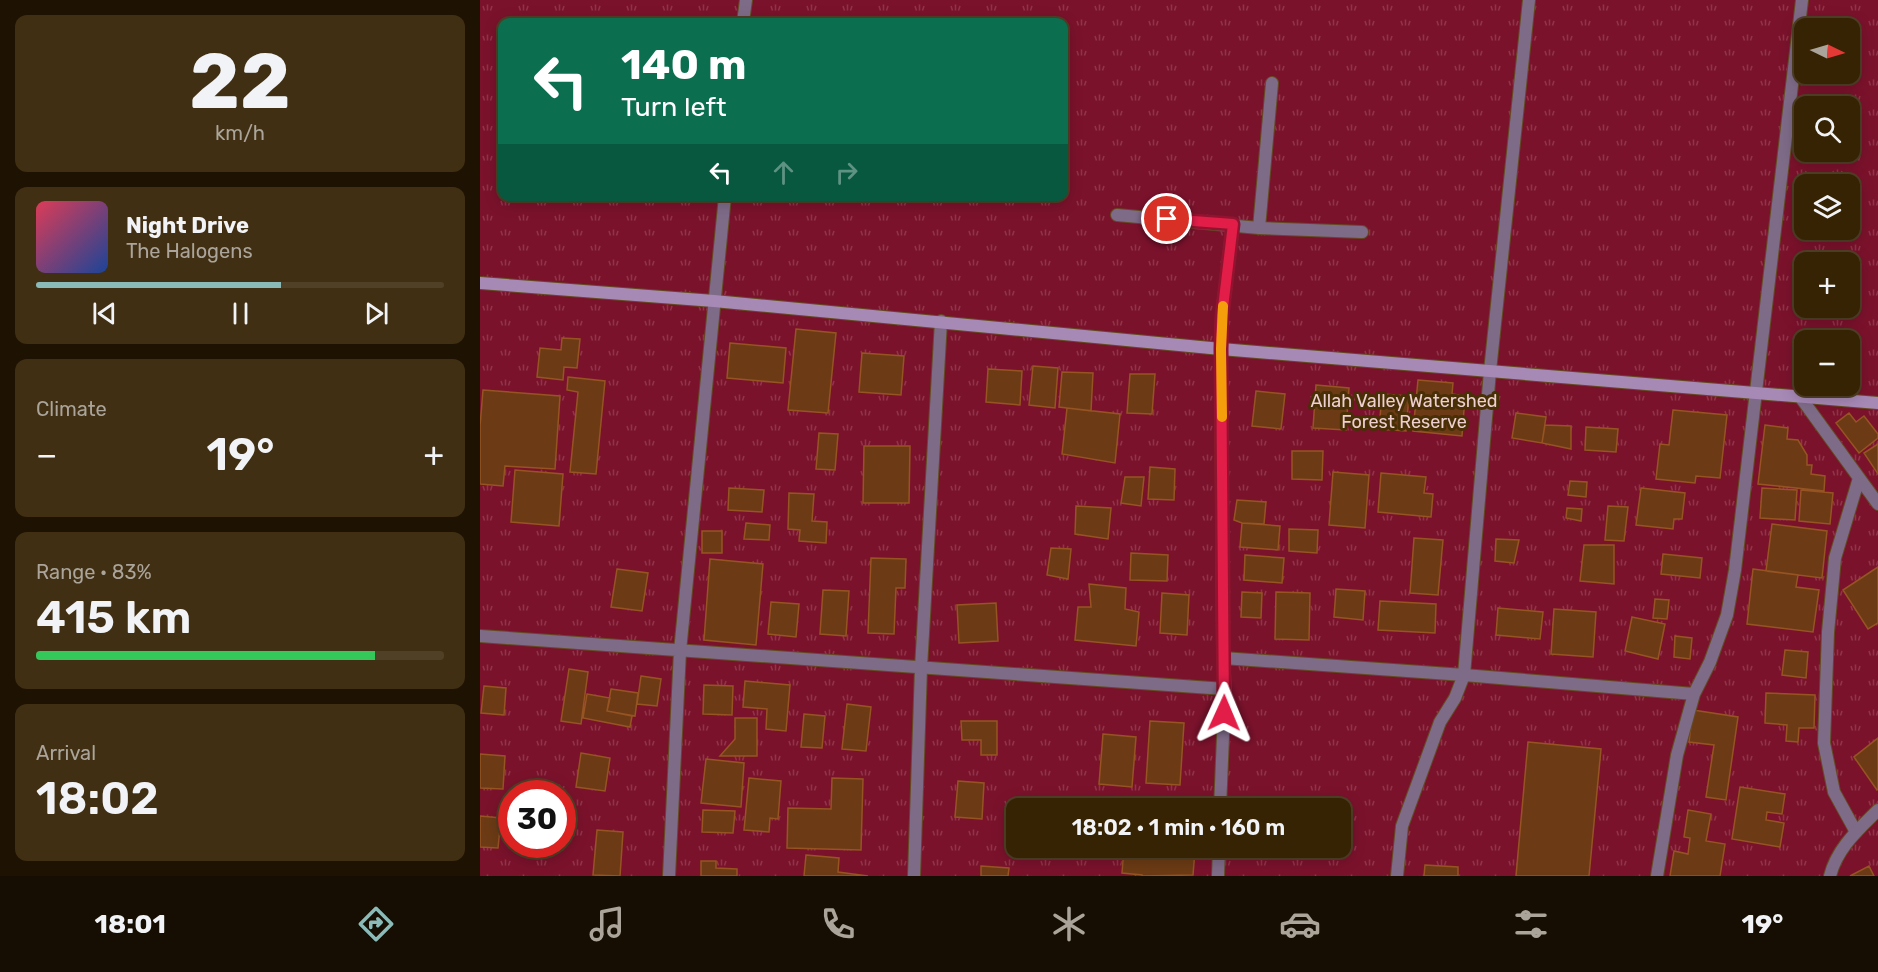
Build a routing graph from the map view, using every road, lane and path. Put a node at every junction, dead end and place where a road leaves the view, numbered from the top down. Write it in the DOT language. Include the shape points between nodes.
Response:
graph roads {
  1 [pos="746,0"];
  2 [pos="1529,0"];
  3 [pos="1802,0"];
  4 [pos="744,18"];
  5 [pos="1272,84"];
  6 [pos="724,201"];
  7 [pos="1117,215"];
  8 [pos="1233,224"];
  9 [pos="1259,228"];
  10 [pos="1362,232"];
  11 [pos="480,283"];
  12 [pos="714,301"];
  13 [pos="941,321"];
  14 [pos="1221,349"];
  15 [pos="1490,371"];
  16 [pos="1755,393"];
  17 [pos="1801,398"];
  18 [pos="1878,403"];
  19 [pos="1859,478"];
  20 [pos="1878,504"];
  21 [pos="480,636"];
  22 [pos="680,651"];
  23 [pos="1223,658"];
  24 [pos="921,668"];
  25 [pos="1464,675"];
  26 [pos="1225,689"];
  27 [pos="1694,694"];
  28 [pos="1220,798"];
  29 [pos="1878,810"];
  30 [pos="1856,832"];
  31 [pos="1219,858"];
  32 [pos="669,876"];
  33 [pos="914,876"];
  34 [pos="1218,876"];
  35 [pos="1397,876"];
  36 [pos="1657,876"];
  37 [pos="1830,876"];
  1 -- 4 [label="street"];
  2 -- 15 [label="street"];
  3 -- 16 [label="street"];
  5 -- 9 [label="street"];
  6 -- 12 [label="street"];
  7 -- 8 [label="street"];
  8 -- 9 [label="street"];
  8 -- 14 [label="street"];
  9 -- 10 [label="street"];
  11 -- 12 [label="main road"];
  12 -- 13 [label="main road"];
  12 -- 22 [label="street"];
  13 -- 14 [label="main road"];
  13 -- 24 [label="street"];
  14 -- 15 [label="main road"];
  14 -- 23 [label="street"];
  15 -- 16 [label="main road"];
  15 -- 25 [label="street"];
  16 -- 17 [label="main road"];
  16 -- 27 [label="street" via="1727,615"];
  17 -- 18 [label="main road"];
  17 -- 19 [label="street"];
  19 -- 20 [label="street"];
  19 -- 30 [label="street" via="1835,558 1824,743 1834,792"];
  21 -- 22 [label="street"];
  22 -- 24 [label="street"];
  22 -- 32 [label="street"];
  23 -- 25 [label="street"];
  23 -- 26 [label="street"];
  24 -- 26 [label="street"];
  24 -- 33 [label="street"];
  25 -- 27 [label="street"];
  25 -- 35 [label="street" via="1440,722 1402,826"];
  26 -- 28 [label="street"];
  27 -- 36 [label="street" via="1677,754"];
  29 -- 30 [label="street"];
  30 -- 37 [label="street" via="1845,843"];
  31 -- 34 [label="street"];
}
